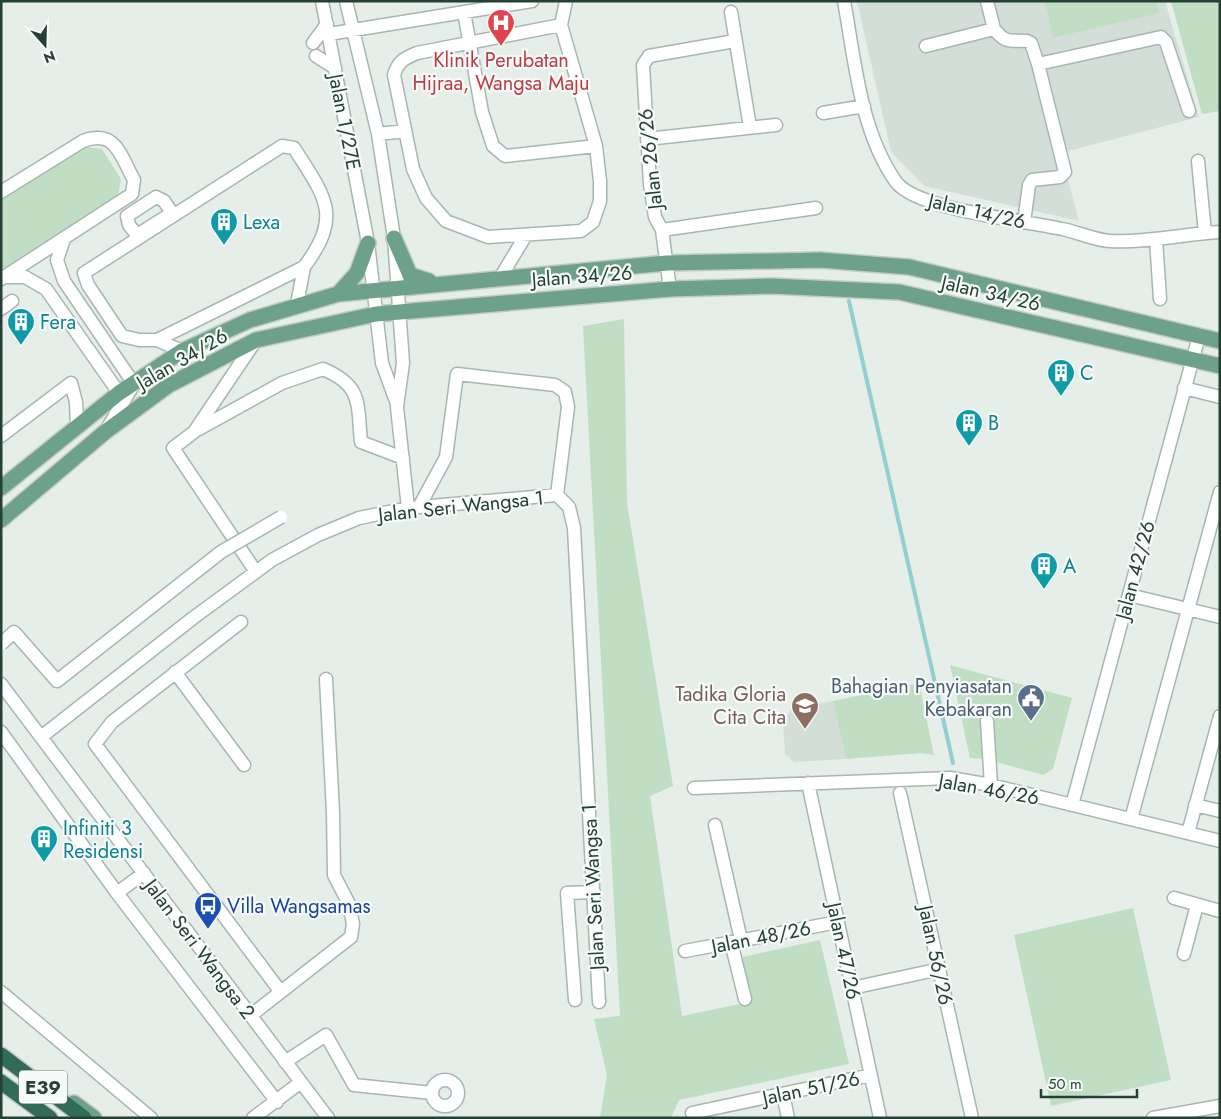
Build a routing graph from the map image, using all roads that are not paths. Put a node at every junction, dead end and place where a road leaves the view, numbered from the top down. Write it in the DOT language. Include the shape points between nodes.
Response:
graph roads {
  1 [pos="322,1"];
  2 [pos="346,1"];
  3 [pos="532,1"];
  4 [pos="566,1"];
  5 [pos="844,1"];
  6 [pos="987,1"];
  7 [pos="464,12"];
  8 [pos="730,12"];
  9 [pos="562,25"];
  10 [pos="328,29"];
  11 [pos="994,29"];
  12 [pos="353,30"];
  13 [pos="736,41"];
  14 [pos="470,42"];
  15 [pos="926,46"];
  16 [pos="1038,64"];
  17 [pos="335,68"];
  18 [pos="864,106"];
  19 [pos="1188,111"];
  20 [pos="823,113"];
  21 [pos="776,125"];
  22 [pos="750,128"];
  23 [pos="405,131"];
  24 [pos="378,134"];
  25 [pos="647,139"];
  26 [pos="596,146"];
  27 [pos="1198,161"];
  28 [pos="1,192"];
  29 [pos="132,194"];
  30 [pos="141,207"];
  31 [pos="816,208"];
  32 [pos="1024,222"];
  33 [pos="662,230"];
  34 [pos="1220,232"];
  35 [pos="1205,233"];
  36 [pos="526,236"];
  37 [pos="394,238"];
  38 [pos="1156,238"];
  39 [pos="64,239"];
  40 [pos="368,243"];
  41 [pos="667,264"];
  42 [pos="304,267"];
  43 [pos="3,278"];
  44 [pos="500,278"];
  45 [pos="446,283"];
  46 [pos="399,287"];
  47 [pos="375,289"];
  48 [pos="670,290"];
  49 [pos="338,294"];
  50 [pos="1160,298"];
  51 [pos="12,301"];
  52 [pos="297,304"];
  53 [pos="1,309"];
  54 [pos="401,310"];
  55 [pos="376,314"];
  56 [pos="1199,336"];
  57 [pos="157,340"];
  58 [pos="256,340"];
  59 [pos="1220,341"];
  60 [pos="182,351"];
  61 [pos="1192,360"];
  62 [pos="120,363"];
  63 [pos="1220,366"];
  64 [pos="153,371"];
  65 [pos="134,384"];
  66 [pos="1184,388"];
  67 [pos="119,393"];
  68 [pos="1220,397"];
  69 [pos="397,407"];
  70 [pos="77,426"];
  71 [pos="104,432"];
  72 [pos="194,432"];
  73 [pos="1,436"];
  74 [pos="403,458"];
  75 [pos="1,488"];
  76 [pos="1220,492"];
  77 [pos="556,495"];
  78 [pos="414,508"];
  79 [pos="281,517"];
  80 [pos="1,520"];
  81 [pos="256,572"];
  82 [pos="1128,595"];
  83 [pos="1187,609"];
  84 [pos="1220,617"];
  85 [pos="241,622"];
  86 [pos="1,644"];
  87 [pos="175,672"];
  88 [pos="326,679"];
  89 [pos="1,684"];
  90 [pos="1220,716"];
  91 [pos="987,721"];
  92 [pos="1,732"];
  93 [pos="42,737"];
  94 [pos="1215,749"];
  95 [pos="244,765"];
  96 [pos="808,783"];
  97 [pos="991,785"];
  98 [pos="694,788"];
  99 [pos="900,792"];
  100 [pos="1072,805"];
  101 [pos="1195,805"];
  102 [pos="1220,811"];
  103 [pos="1131,819"];
  104 [pos="715,825"];
  105 [pos="1188,834"];
  106 [pos="1220,842"];
  107 [pos="144,873"];
  108 [pos="594,892"];
  109 [pos="117,893"];
  110 [pos="1174,898"];
  111 [pos="1197,905"];
  112 [pos="1220,911"];
  113 [pos="838,922"];
  114 [pos="736,941"];
  115 [pos="685,951"];
  116 [pos="1184,954"];
  117 [pos="940,969"];
  118 [pos="852,988"];
  119 [pos="280,991"];
  120 [pos="1,992"];
  121 [pos="745,998"];
  122 [pos="575,1000"];
  123 [pos="599,1002"];
  124 [pos="250,1016"];
  125 [pos="1,1048"];
  126 [pos="1,1055"];
  127 [pos="285,1062"];
  128 [pos="871,1075"];
  129 [pos="1,1082"];
  130 [pos="301,1082"];
  131 [pos="1,1090"];
  132 [pos="432,1093"];
  133 [pos="783,1094"];
  134 [pos="277,1102"];
  135 [pos="1220,1106"];
  136 [pos="692,1113"];
  137 [pos="1172,1116"];
  138 [pos="38,1118"];
  139 [pos="50,1118"];
  140 [pos="84,1118"];
  141 [pos="94,1118"];
  142 [pos="151,1118"];
  143 [pos="253,1118"];
  144 [pos="328,1118"];
  145 [pos="788,1118"];
  146 [pos="880,1118"];
  147 [pos="972,1118"];
  148 [pos="1153,1118"];
  1 -- 10 [label="street, Jalan 1/27E"];
  2 -- 12 [label="street, Jalan 1/27E"];
  3 -- 7 [label="street"];
  4 -- 9 [label="street"];
  5 -- 18 [label="street, Jalan 14/26"];
  6 -- 11 [label="street"];
  7 -- 12 [label="street"];
  7 -- 14 [label="street"];
  8 -- 13 [label="street"];
  9 -- 14 [label="street"];
  9 -- 26 [label="street"];
  10 -- 12 [label="street"];
  10 -- 17 [label="street, Jalan 1/27E"];
  10 -- 17 [label="street" via="315,49"];
  11 -- 15 [label="street"];
  11 -- 16 [label="street" via="1001,39 1031,43"];
  12 -- 24 [label="street, Jalan 1/27E"];
  13 -- 22 [label="street"];
  13 -- 25 [label="street, Jalan 26/26" via="649,56 642,65"];
  14 -- 23 [label="street" via="418,53 402,59 397,65 394,75"];
  14 -- 26 [label="street" via="482,112 493,146 505,156"];
  16 -- 19 [label="street" via="1160,37 1166,42"];
  16 -- 32 [label="street" via="1065,172 1060,178 1032,180 1028,185"];
  17 -- 40 [label="street, Jalan 1/27E"];
  18 -- 20 [label="street"];
  18 -- 32 [label="street, Jalan 14/26" via="884,161 898,184 909,193 956,209"];
  21 -- 22 [label="street"];
  22 -- 25 [label="street"];
  23 -- 24 [label="street"];
  23 -- 36 [label="street" via="413,169 426,198 446,222 488,237"];
  24 -- 37 [label="street, Jalan 1/27E"];
  25 -- 33 [label="street, Jalan 26/26" via="655,217"];
  26 -- 36 [label="street" via="600,201 593,222 581,231"];
  27 -- 35 [label="street"];
  28 -- 29 [label="street" via="83,141 103,136 112,142 134,180"];
  29 -- 30 [label="street"];
  29 -- 39 [label="street"];
  31 -- 33 [label="street"];
  32 -- 38 [label="street, Jalan 14/26" via="1108,241"];
  33 -- 41 [label="street, Jalan 26/26"];
  34 -- 35 [label="street, Jalan 14/26"];
  35 -- 38 [label="street, Jalan 14/26"];
  36 -- 44 [label="street"];
  37 -- 45 [label="main road" via="410,275"];
  37 -- 46 [label="street"];
  38 -- 50 [label="street"];
  39 -- 43 [label="street"];
  39 -- 62 [label="street" via="57,260 64,281"];
  40 -- 47 [label="street"];
  40 -- 49 [label="main road" via="357,274"];
  41 -- 44 [label="main road, Jalan 34/26"];
  41 -- 48 [label="street, Jalan 26/26"];
  41 -- 56 [label="main road, Jalan 34/26" via="820,260 909,268"];
  42 -- 52 [label="street"];
  42 -- 57 [label="street"];
  42 -- 57 [label="street" via="320,246 327,223 324,196 294,148 282,146 84,273 88,285 122,336"];
  43 -- 67 [label="street" via="25,277 46,289"];
  44 -- 45 [label="main road, Jalan 34/26"];
  45 -- 46 [label="main road, Jalan 34/26"];
  46 -- 47 [label="main road, Jalan 34/26"];
  46 -- 54 [label="street"];
  47 -- 49 [label="main road, Jalan 34/26"];
  47 -- 55 [label="street"];
  48 -- 54 [label="main road, Jalan 34/26"];
  48 -- 61 [label="main road, Jalan 34/26" via="771,286 899,292"];
  49 -- 52 [label="main road, Jalan 34/26"];
  51 -- 53 [label="street"];
  52 -- 60 [label="main road, Jalan 34/26" via="250,320"];
  54 -- 55 [label="main road, Jalan 34/26"];
  54 -- 69 [label="street" via="403,364"];
  55 -- 58 [label="main road, Jalan 34/26"];
  55 -- 69 [label="street" via="382,363"];
  56 -- 59 [label="main road, Jalan 34/26"];
  56 -- 61 [label="street, Jalan 42/26"];
  57 -- 60 [label="street"];
  58 -- 71 [label="main road, Jalan 34/26" via="169,385"];
  58 -- 72 [label="street"];
  60 -- 64 [label="main road, Jalan 34/26"];
  61 -- 63 [label="main road, Jalan 34/26"];
  61 -- 66 [label="street, Jalan 42/26"];
  62 -- 64 [label="street" via="137,372"];
  62 -- 65 [label="street"];
  64 -- 65 [label="main road, Jalan 34/26"];
  65 -- 67 [label="main road, Jalan 34/26"];
  65 -- 71 [label="street"];
  66 -- 68 [label="street"];
  66 -- 82 [label="street, Jalan 42/26"];
  67 -- 70 [label="main road, Jalan 34/26"];
  69 -- 74 [label="street"];
  70 -- 73 [label="street" via="71,383"];
  70 -- 75 [label="main road, Jalan 34/26"];
  71 -- 80 [label="main road, Jalan 34/26"];
  72 -- 74 [label="street" via="282,383 323,369 342,377 356,395 361,442"];
  72 -- 81 [label="street" via="173,448"];
  74 -- 78 [label="street"];
  76 -- 83 [label="street"];
  77 -- 78 [label="street, Jalan Seri Wangsa 1"];
  77 -- 78 [label="street" via="568,407 565,392 555,385 457,374 446,457"];
  77 -- 108 [label="street, Jalan Seri Wangsa 1" via="569,507 574,528"];
  78 -- 81 [label="street, Jalan Seri Wangsa 1" via="351,521 318,535"];
  79 -- 86 [label="street, bridge" via="221,552 57,681 14,632"];
  81 -- 93 [label="street, Jalan Seri Wangsa 1"];
  82 -- 83 [label="street"];
  82 -- 100 [label="street, Jalan 42/26"];
  83 -- 84 [label="street"];
  83 -- 103 [label="street"];
  85 -- 87 [label="street"];
  87 -- 95 [label="street"];
  87 -- 119 [label="street" via="112,722 95,744"];
  88 -- 119 [label="street" via="334,812 334,875 349,904 352,937"];
  89 -- 93 [label="street, Jalan Seri Wangsa 2"];
  90 -- 94 [label="street"];
  91 -- 97 [label="street"];
  92 -- 109 [label="street"];
  93 -- 107 [label="street, Jalan Seri Wangsa 2"];
  94 -- 101 [label="street"];
  96 -- 97 [label="street, Jalan 46/26" via="950,778"];
  96 -- 98 [label="street, Jalan 46/26"];
  96 -- 113 [label="street, Jalan 47/26"];
  97 -- 100 [label="street, Jalan 46/26"];
  99 -- 117 [label="street, Jalan 56/26"];
  100 -- 103 [label="street, Jalan 46/26"];
  101 -- 102 [label="street"];
  101 -- 105 [label="street"];
  103 -- 105 [label="street, Jalan 46/26"];
  104 -- 114 [label="street"];
  105 -- 106 [label="street, Jalan 46/26"];
  107 -- 109 [label="street"];
  107 -- 124 [label="street, Jalan Seri Wangsa 2"];
  108 -- 122 [label="street" via="567,893"];
  108 -- 123 [label="street, Jalan Seri Wangsa 1"];
  109 -- 134 [label="street"];
  110 -- 111 [label="street"];
  111 -- 112 [label="street"];
  111 -- 116 [label="street"];
  113 -- 114 [label="street, Jalan 48/26"];
  113 -- 118 [label="street, Jalan 47/26"];
  114 -- 115 [label="street, Jalan 48/26"];
  114 -- 121 [label="street"];
  117 -- 118 [label="street"];
  117 -- 147 [label="street, Jalan 56/26"];
  118 -- 128 [label="street, Jalan 47/26"];
  119 -- 124 [label="street"];
  120 -- 142 [label="street"];
  124 -- 127 [label="street, Jalan Seri Wangsa 2"];
  125 -- 141 [label="main road"];
  126 -- 140 [label="highway, E39"];
  127 -- 130 [label="street, Jalan Seri Wangsa 2"];
  127 -- 132 [label="street" via="326,1035 354,1084"];
  128 -- 133 [label="street, Jalan 51/26"];
  128 -- 146 [label="street, Jalan 47/26"];
  129 -- 139 [label="highway, E39"];
  130 -- 134 [label="street"];
  130 -- 144 [label="street, Jalan Seri Wangsa 2"];
  131 -- 138 [label="main road"];
  133 -- 136 [label="street, Jalan 51/26"];
  133 -- 145 [label="street"];
  134 -- 143 [label="street"];
  135 -- 137 [label="street"];
  137 -- 148 [label="street"];
}
